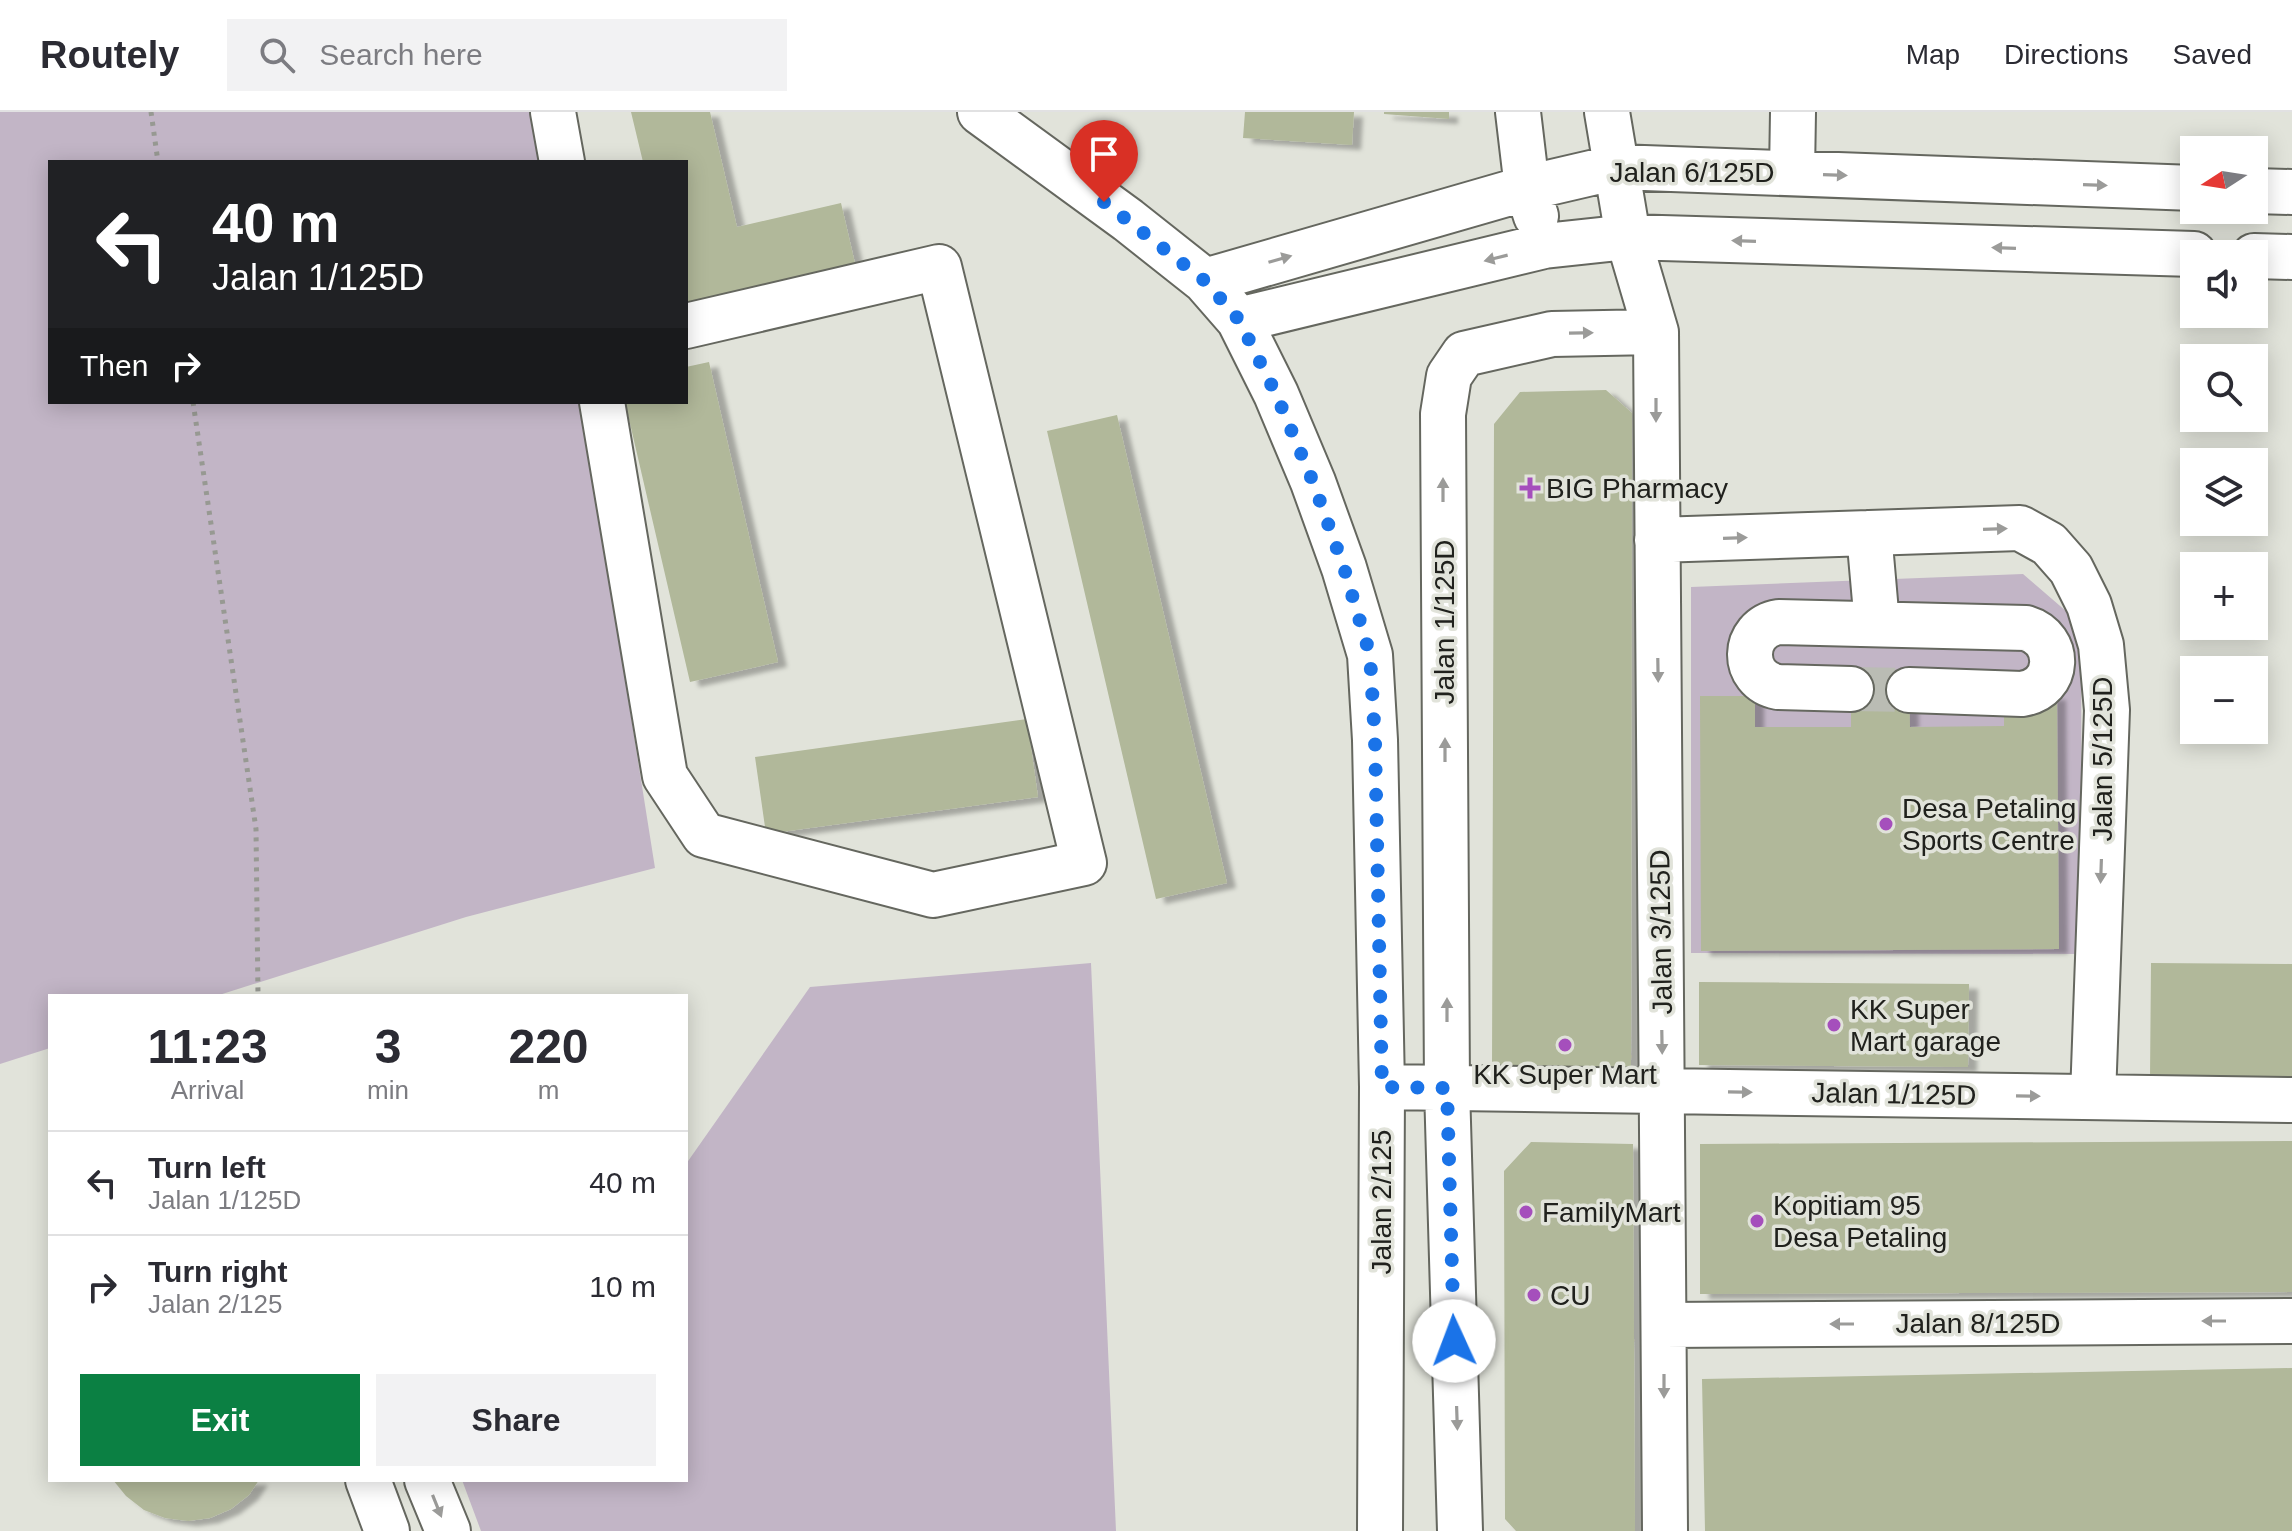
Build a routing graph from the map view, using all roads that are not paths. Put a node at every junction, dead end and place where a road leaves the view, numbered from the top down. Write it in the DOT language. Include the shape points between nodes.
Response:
graph roads {
  1 [pos="553,112"];
  2 [pos="980,112"];
  3 [pos="1518,112"];
  4 [pos="1607,112"];
  5 [pos="1793,112"];
  6 [pos="562,160"];
  7 [pos="1617,167"];
  8 [pos="1792,173"];
  9 [pos="2180,187"];
  10 [pos="1527,188"];
  11 [pos="2268,191"];
  12 [pos="2292,192"];
  13 [pos="1628,237"];
  14 [pos="1544,246"];
  15 [pos="2180,254"];
  16 [pos="2268,256"];
  17 [pos="2292,257"];
  18 [pos="1205,281"];
  19 [pos="1239,320"];
  20 [pos="688,326"];
  21 [pos="1656,332"];
  22 [pos="602,404"];
  23 [pos="1869,533"];
  24 [pos="1657,540"];
  25 [pos="1877,624"];
  26 [pos="1851,689"];
  27 [pos="1909,690"];
  28 [pos="1382,1087"];
  29 [pos="1447,1088"];
  30 [pos="1662,1091"];
  31 [pos="2093,1097"];
  32 [pos="2292,1100"];
  33 [pos="2292,1321"];
  34 [pos="1664,1325"];
  35 [pos="369,1482"];
  36 [pos="428,1482"];
  37 [pos="387,1531"];
  38 [pos="448,1531"];
  39 [pos="1380,1531"];
  40 [pos="1460,1531"];
  41 [pos="1665,1531"];
  1 -- 6 [label="street"];
  2 -- 18 [label="street, Jalan 2/125"];
  3 -- 10 [label="street"];
  4 -- 7 [label="street, Jalan 3/125D"];
  5 -- 8 [label="street"];
  7 -- 8 [label="street, Jalan 6/125D"];
  7 -- 10 [label="street, Jalan 6/125D"];
  7 -- 13 [label="street, Jalan 3/125D"];
  8 -- 9 [label="street, Jalan 6/125D, one-way"];
  10 -- 14 [label="street"];
  18 -- 10 [label="street, Jalan 6/125D, one-way"];
  11 -- 12 [label="street"];
  13 -- 14 [label="street"];
  15 -- 13 [label="street, one-way"];
  13 -- 21 [label="street, Jalan 3/125D"];
  14 -- 19 [label="street, one-way"];
  16 -- 17 [label="street"];
  18 -- 19 [label="street, Jalan 2/125"];
  19 -- 28 [label="street, Jalan 2/125" via="1313,482 1370,655"];
  20 -- 22 [label="street" via="939,267 1084,863 933,895 704,835 665,776"];
  21 -- 24 [label="street, Jalan 3/125D, one-way"];
  29 -- 21 [label="street, Jalan 1/125D, one-way" via="1443,414 1449,376 1464,354 1552,334"];
  24 -- 23 [label="street, Jalan 5/125D, one-way"];
  23 -- 25 [label="street"];
  23 -- 31 [label="street, Jalan 5/125D, one-way" via="2020,528 2049,544 2071,569 2089,605 2101,645 2107,710"];
  24 -- 30 [label="street, Jalan 3/125D, one-way"];
  25 -- 26 [label="street" via="1779,622 1759,630 1753,639 1752,669 1767,685"];
  25 -- 27 [label="street" via="2026,628 2043,636 2052,656 2049,677 2033,692"];
  28 -- 29 [label="street, Jalan 1/125D"];
  28 -- 39 [label="street, Jalan 2/125"];
  29 -- 30 [label="street, Jalan 1/125D"];
  29 -- 40 [label="street, one-way"];
  30 -- 31 [label="street, Jalan 1/125D, one-way"];
  30 -- 34 [label="street, Jalan 3/125D"];
  31 -- 32 [label="street, Jalan 1/125D"];
  33 -- 34 [label="street, Jalan 8/125D, one-way"];
  34 -- 41 [label="street, Jalan 3/125D, one-way"];
  35 -- 37 [label="street"];
  36 -- 38 [label="street, one-way"];
}
